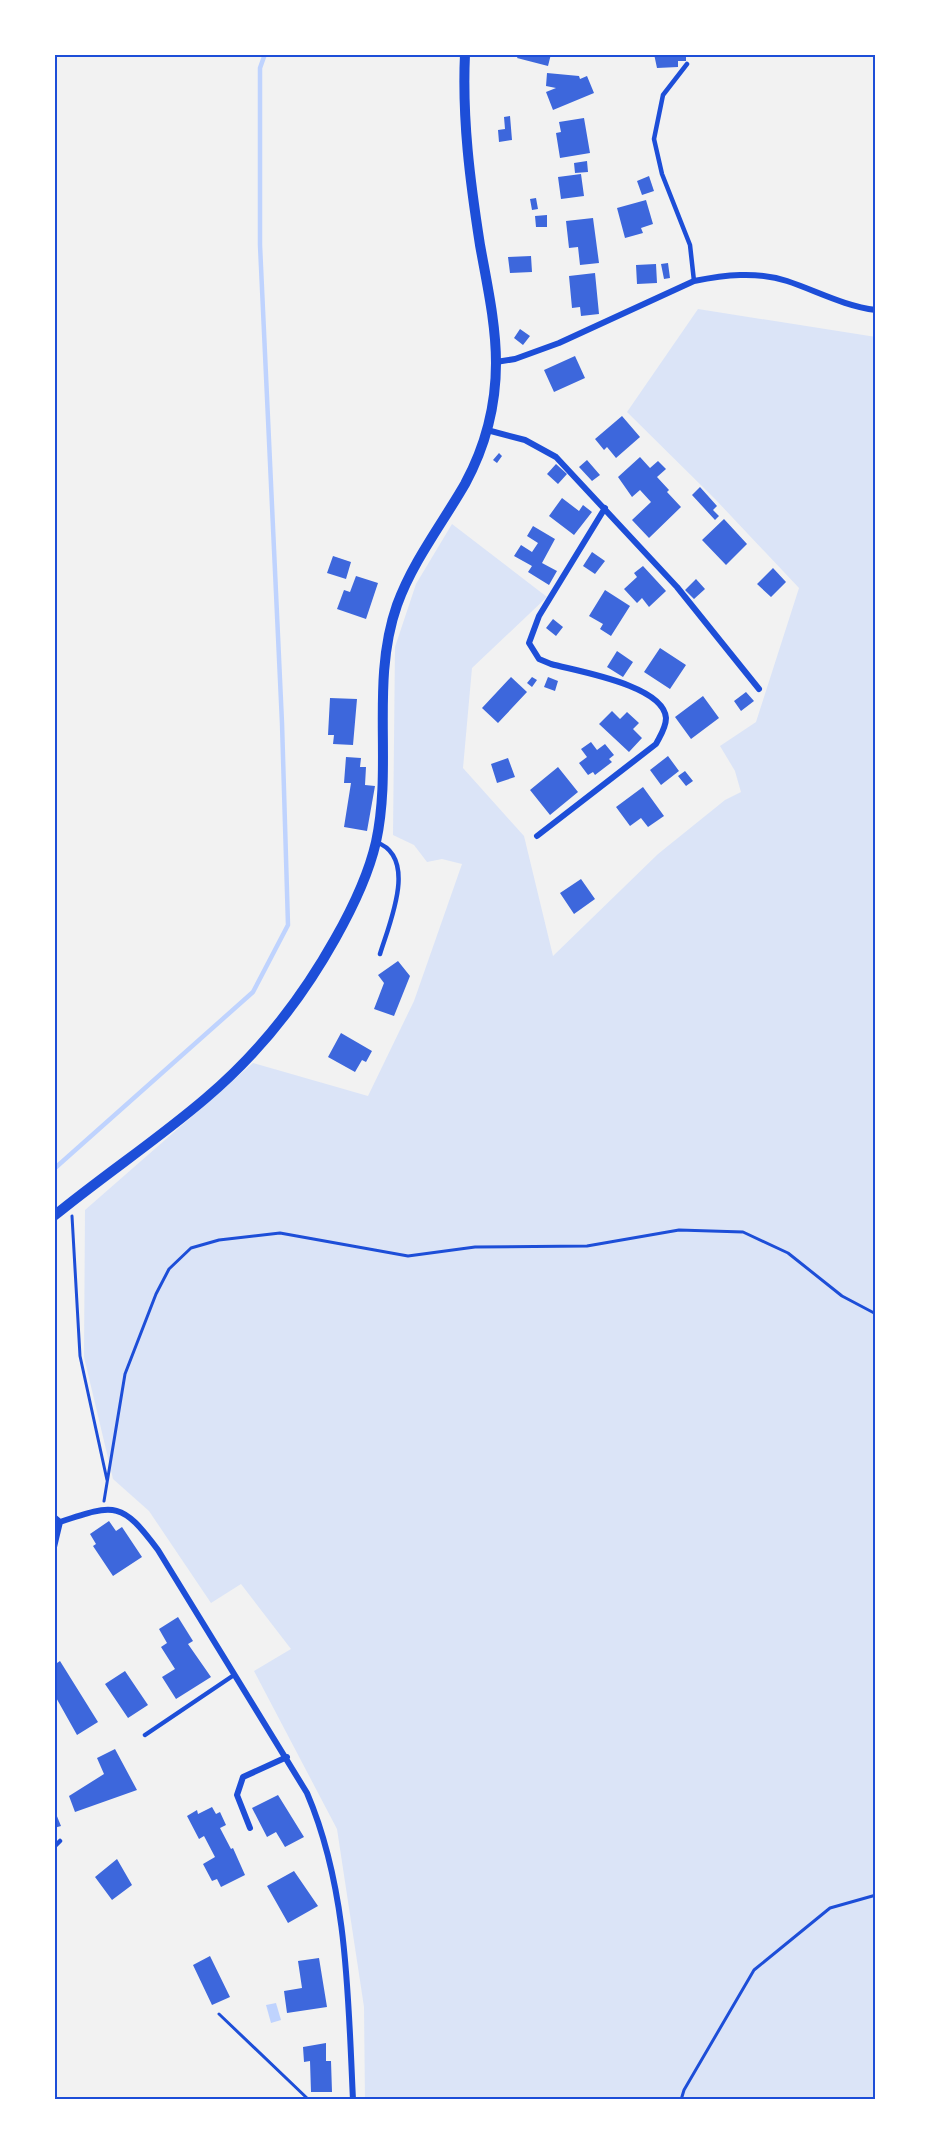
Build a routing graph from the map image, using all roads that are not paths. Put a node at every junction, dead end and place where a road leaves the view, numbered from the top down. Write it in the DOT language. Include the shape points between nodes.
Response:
graph roads {
  1 [pos="465,54"];
  2 [pos="687,64"];
  3 [pos="694,281"];
  4 [pos="876,310"];
  5 [pos="496,362"];
  6 [pos="487,430"];
  7 [pos="605,508"];
  8 [pos="759,689"];
  9 [pos="537,836"];
  10 [pos="376,842"];
  11 [pos="380,954"];
  12 [pos="54,1216"];
  13 [pos="54,1517"];
  14 [pos="60,1522"];
  15 [pos="54,1547"];
  16 [pos="234,1675"];
  17 [pos="145,1735"];
  18 [pos="287,1757"];
  19 [pos="250,1828"];
  20 [pos="60,1841"];
  21 [pos="54,1847"];
  22 [pos="353,2100"];
  1 -- 5 [label="street" via="468,165"];
  2 -- 3 [label="lane" via="663,95 654,139 662,174 690,245"];
  3 -- 4 [label="street" via="760,275"];
  3 -- 5 [label="street" via="559,343"];
  5 -- 6 [label="street"];
  6 -- 7 [label="street" via="540,446 556,457"];
  6 -- 10 [label="street" via="465,483 405,587 392,622 382,690 382,770"];
  7 -- 8 [label="street" via="677,587"];
  7 -- 9 [label="street" via="538,616 529,643 538,659 637,687 661,706 666,716 664,729 656,744"];
  10 -- 11 [label="lane" via="390,850 399,871 398,893"];
  10 -- 12 [label="street" via="363,882 327,953 304,989 248,1059 207,1097"];
  13 -- 14 [label="street"];
  14 -- 15 [label="street"];
  14 -- 16 [label="street" via="103,1509 118,1509 129,1515 158,1550"];
  16 -- 17 [label="lane"];
  16 -- 18 [label="street"];
  18 -- 19 [label="street" via="243,1777 237,1795"];
  18 -- 22 [label="street" via="322,1828 334,1876"];
  20 -- 21 [label="lane"];
}
